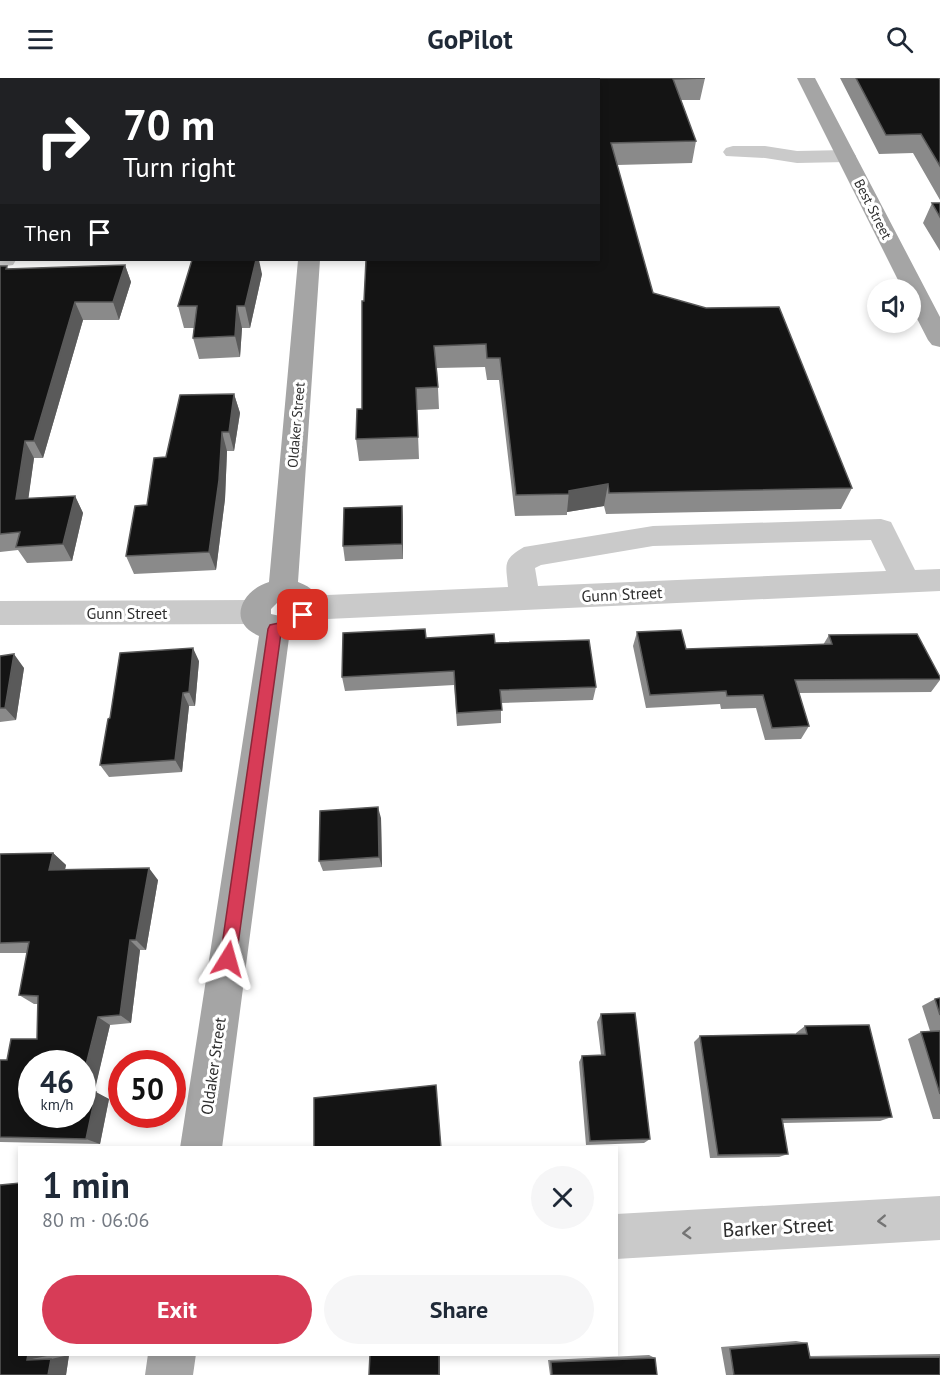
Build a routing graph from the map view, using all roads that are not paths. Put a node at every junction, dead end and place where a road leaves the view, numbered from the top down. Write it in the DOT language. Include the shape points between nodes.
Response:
graph roads {
  1 [pos="806,78"];
  2 [pos="733,152"];
  3 [pos="846,156"];
  4 [pos="309,261"];
  5 [pos="940,339"];
  6 [pos="940,580"];
  7 [pos="906,581"];
  8 [pos="524,598"];
  9 [pos="294,599"];
  10 [pos="0,613"];
  11 [pos="265,620"];
  12 [pos="201,1146"];
  13 [pos="940,1218"];
  14 [pos="618,1237"];
  15 [pos="172,1356"];
  16 [pos="169,1375"];
  1 -- 3 [label="main road, Best Street"];
  2 -- 3 [label="street"];
  3 -- 5 [label="main road, Best Street"];
  4 -- 9 [label="main road, Oldaker Street"];
  6 -- 7 [label="street, Gunn Street"];
  7 -- 8 [label="street, Gunn Street"];
  7 -- 8 [label="street" via="883,534 653,536 534,555 520,562"];
  8 -- 9 [label="street, Gunn Street"];
  9 -- 11 [label="main road" via="267,594 259,599"];
  10 -- 11 [label="street, Gunn Street"];
  11 -- 12 [label="main road, Oldaker Street"];
  13 -- 14 [label="street, Barker Street, one-way"];
  15 -- 16 [label="main road"];
}
